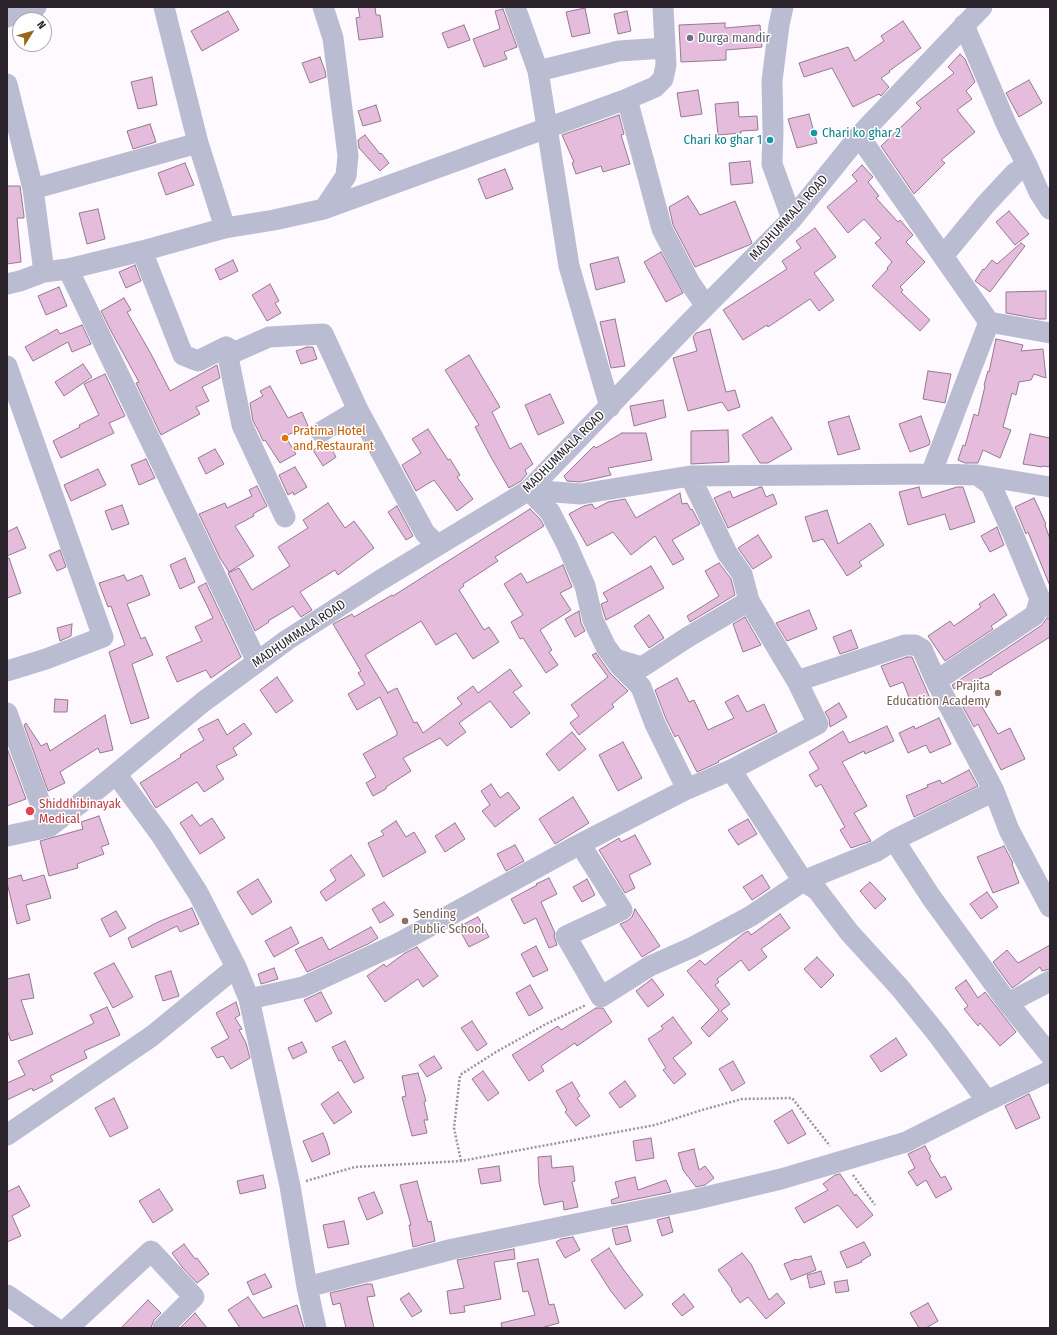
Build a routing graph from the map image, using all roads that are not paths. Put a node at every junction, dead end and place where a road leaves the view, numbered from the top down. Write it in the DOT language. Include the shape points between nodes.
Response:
graph roads {
  1 [pos="36,7"];
  2 [pos="164,7"];
  3 [pos="322,7"];
  4 [pos="516,7"];
  5 [pos="663,7"];
  6 [pos="783,7"];
  7 [pos="982,7"];
  8 [pos="7,17"];
  9 [pos="964,25"];
  10 [pos="665,48"];
  11 [pos="538,71"];
  12 [pos="7,84"];
  13 [pos="627,99"];
  14 [pos="548,129"];
  15 [pos="859,136"];
  16 [pos="198,143"];
  17 [pos="1028,165"];
  18 [pos="33,189"];
  19 [pos="324,209"];
  20 [pos="1050,209"];
  21 [pos="792,219"];
  22 [pos="225,228"];
  23 [pos="142,251"];
  24 [pos="943,256"];
  25 [pos="68,269"];
  26 [pos="44,272"];
  27 [pos="7,284"];
  28 [pos="706,306"];
  29 [pos="989,322"];
  30 [pos="1050,333"];
  31 [pos="226,347"];
  32 [pos="7,366"];
  33 [pos="610,407"];
  34 [pos="358,410"];
  35 [pos="321,432"];
  36 [pos="931,474"];
  37 [pos="977,475"];
  38 [pos="690,476"];
  39 [pos="1050,487"];
  40 [pos="529,490"];
  41 [pos="285,517"];
  42 [pos="437,545"];
  43 [pos="749,601"];
  44 [pos="1045,603"];
  45 [pos="615,659"];
  46 [pos="257,662"];
  47 [pos="7,671"];
  48 [pos="797,681"];
  49 [pos="936,681"];
  50 [pos="7,713"];
  51 [pos="731,770"];
  52 [pos="116,774"];
  53 [pos="687,790"];
  54 [pos="994,792"];
  55 [pos="49,826"];
  56 [pos="7,836"];
  57 [pos="894,840"];
  58 [pos="580,844"];
  59 [pos="803,881"];
  60 [pos="1050,907"];
  61 [pos="236,967"];
  62 [pos="1050,981"];
  63 [pos="249,999"];
  64 [pos="1008,1003"];
  65 [pos="1050,1055"];
  66 [pos="1050,1071"];
  67 [pos="987,1100"];
  68 [pos="7,1135"];
  69 [pos="307,1286"];
  70 [pos="7,1295"];
  71 [pos="55,1328"];
  72 [pos="68,1328"];
  73 [pos="163,1328"];
  74 [pos="316,1328"];
  1 -- 8 [label="street"];
  2 -- 16 [label="street"];
  3 -- 19 [label="street" via="333,38 348,156 346,176"];
  4 -- 11 [label="street"];
  5 -- 10 [label="street"];
  6 -- 21 [label="street" via="772,81 772,164"];
  7 -- 9 [label="street, MADHUMMALA ROAD"];
  9 -- 15 [label="street, MADHUMMALA ROAD"];
  9 -- 17 [label="street" via="1007,126"];
  10 -- 11 [label="street" via="619,51"];
  10 -- 13 [label="street" via="666,65 663,79 655,87"];
  11 -- 14 [label="street"];
  12 -- 18 [label="street"];
  13 -- 14 [label="street"];
  13 -- 28 [label="street" via="662,229 690,283"];
  14 -- 19 [label="street"];
  14 -- 33 [label="street" via="569,266"];
  15 -- 21 [label="street, MADHUMMALA ROAD"];
  15 -- 24 [label="street"];
  16 -- 18 [label="street"];
  16 -- 22 [label="street"];
  17 -- 20 [label="street" via="1039,192"];
  17 -- 24 [label="street" via="1015,173 986,204"];
  18 -- 26 [label="street"];
  19 -- 22 [label="street"];
  21 -- 28 [label="street, MADHUMMALA ROAD"];
  22 -- 23 [label="street"];
  23 -- 25 [label="street"];
  23 -- 31 [label="street" via="183,355 198,361"];
  24 -- 29 [label="street"];
  25 -- 26 [label="street"];
  25 -- 46 [label="street"];
  26 -- 27 [label="street"];
  28 -- 33 [label="street, MADHUMMALA ROAD"];
  29 -- 30 [label="street"];
  29 -- 36 [label="street"];
  31 -- 34 [label="street" via="235,352 269,337 323,334"];
  31 -- 41 [label="street" via="242,425"];
  32 -- 47 [label="street" via="103,637"];
  33 -- 40 [label="street, MADHUMMALA ROAD"];
  34 -- 35 [label="street"];
  34 -- 42 [label="street" via="425,533"];
  36 -- 37 [label="street"];
  36 -- 38 [label="street"];
  37 -- 39 [label="street"];
  37 -- 44 [label="street" via="991,485"];
  38 -- 40 [label="street" via="581,494"];
  38 -- 43 [label="street" via="727,554 742,574"];
  40 -- 42 [label="street, MADHUMMALA ROAD"];
  40 -- 45 [label="street" via="550,512 567,545 585,586 593,620"];
  42 -- 46 [label="street, MADHUMMALA ROAD" via="287,640"];
  43 -- 45 [label="street" via="642,667"];
  43 -- 48 [label="street"];
  44 -- 49 [label="street" via="1035,615"];
  45 -- 53 [label="street" via="641,687 655,724"];
  46 -- 52 [label="street, MADHUMMALA ROAD" via="203,702"];
  48 -- 49 [label="street" via="905,645 915,645 922,649"];
  48 -- 51 [label="street" via="818,724"];
  49 -- 54 [label="street"];
  50 -- 55 [label="street"];
  51 -- 53 [label="street"];
  51 -- 59 [label="street"];
  52 -- 55 [label="street, MADHUMMALA ROAD"];
  52 -- 61 [label="street" via="162,835 198,893"];
  53 -- 58 [label="street"];
  54 -- 57 [label="street"];
  54 -- 60 [label="street" via="1009,830"];
  55 -- 56 [label="street, MADHUMMALA ROAD"];
  57 -- 59 [label="street" via="877,851"];
  57 -- 64 [label="street" via="931,897"];
  58 -- 59 [label="street" via="622,910 566,936 601,997 650,966 693,947 751,916"];
  58 -- 63 [label="street" via="400,943 303,987"];
  59 -- 67 [label="street" via="816,890 849,932 900,988"];
  61 -- 63 [label="street"];
  61 -- 68 [label="street" via="152,1036"];
  62 -- 64 [label="street"];
  63 -- 69 [label="street" via="290,1186"];
  64 -- 65 [label="street"];
  66 -- 67 [label="street"];
  67 -- 69 [label="street" via="906,1142 781,1179 693,1200 453,1249"];
  69 -- 74 [label="street"];
  70 -- 71 [label="street"];
  72 -- 73 [label="street" via="151,1251 194,1297"];
}
